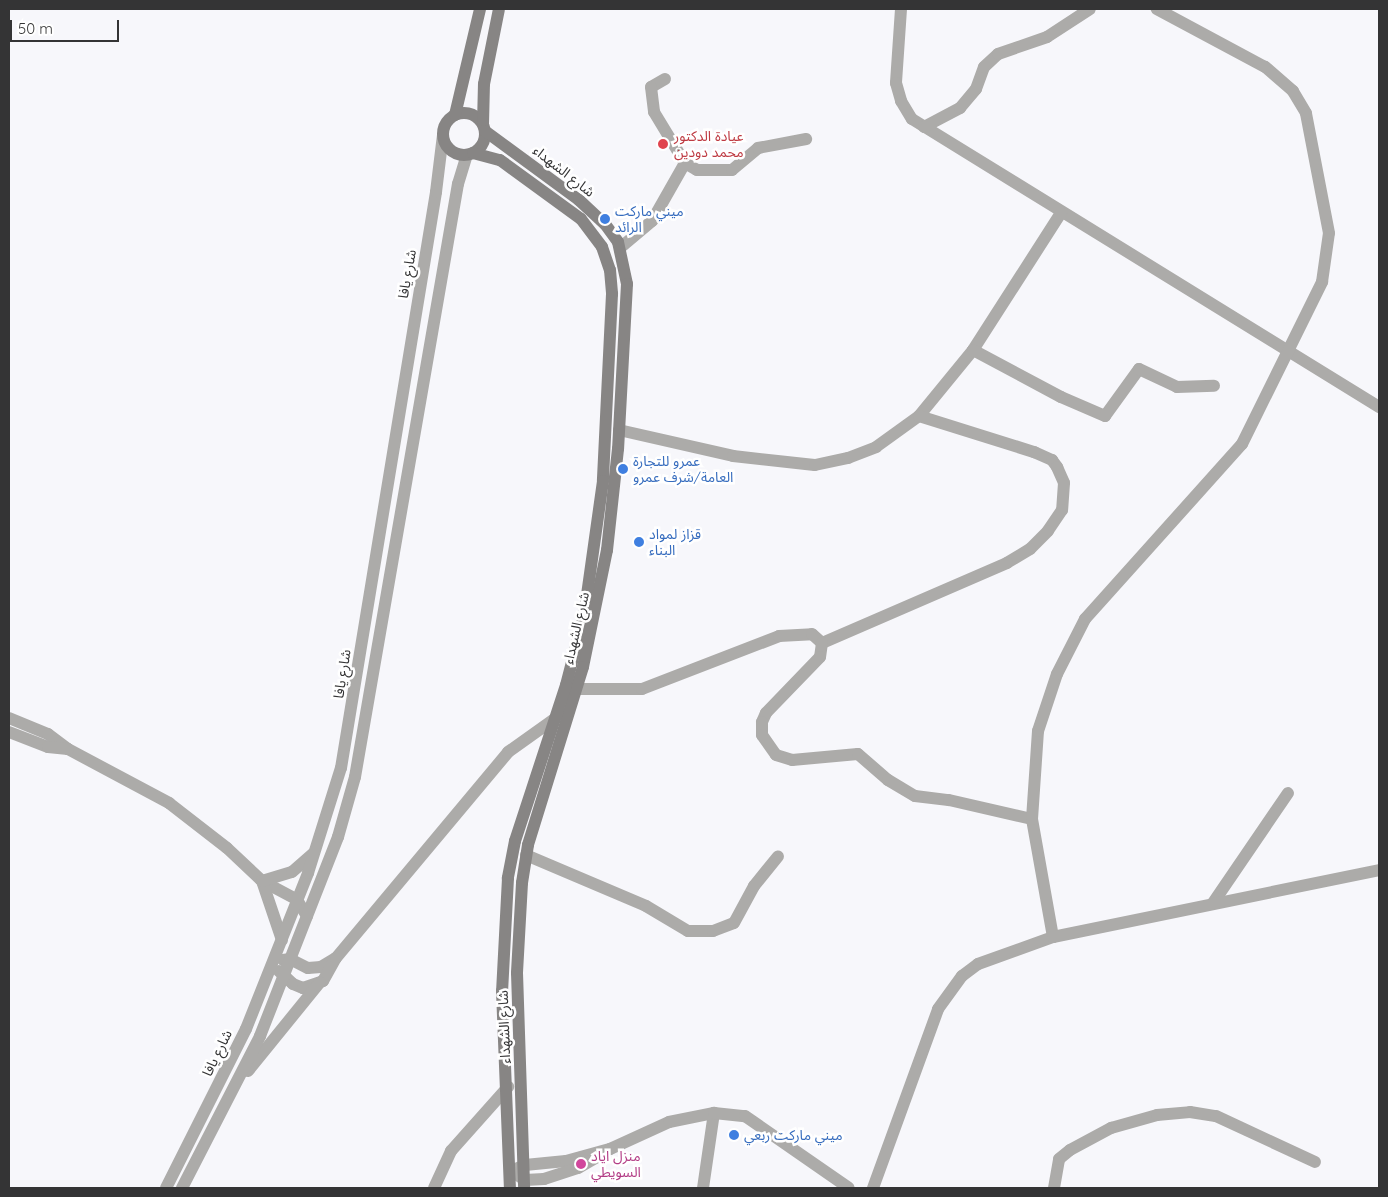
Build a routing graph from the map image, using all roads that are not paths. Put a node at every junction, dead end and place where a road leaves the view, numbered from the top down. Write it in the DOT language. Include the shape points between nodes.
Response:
graph roads {
  1 [pos="480,9"];
  2 [pos="499,9"];
  3 [pos="901,9"];
  4 [pos="1090,9"];
  5 [pos="1157,9"];
  6 [pos="665,79"];
  7 [pos="455,115"];
  8 [pos="484,127"];
  9 [pos="924,128"];
  10 [pos="442,135"];
  11 [pos="806,139"];
  12 [pos="470,154"];
  13 [pos="685,163"];
  14 [pos="1061,213"];
  15 [pos="620,248"];
  16 [pos="973,350"];
  17 [pos="1288,351"];
  18 [pos="1214,386"];
  19 [pos="1379,407"];
  20 [pos="919,416"];
  21 [pos="619,430"];
  22 [pos="822,643"];
  23 [pos="577,689"];
  24 [pos="571,709"];
  25 [pos="9,718"];
  26 [pos="554,719"];
  27 [pos="9,732"];
  28 [pos="68,749"];
  29 [pos="1288,793"];
  30 [pos="1032,819"];
  31 [pos="316,851"];
  32 [pos="526,855"];
  33 [pos="778,856"];
  34 [pos="1379,870"];
  35 [pos="262,881"];
  36 [pos="297,900"];
  37 [pos="1214,903"];
  38 [pos="307,916"];
  39 [pos="1053,937"];
  40 [pos="282,940"];
  41 [pos="336,958"];
  42 [pos="290,959"];
  43 [pos="273,962"];
  44 [pos="282,976"];
  45 [pos="320,982"];
  46 [pos="508,1087"];
  47 [pos="232,1091"];
  48 [pos="714,1113"];
  49 [pos="610,1149"];
  50 [pos="1315,1162"];
  51 [pos="525,1165"];
  52 [pos="511,1171"];
  53 [pos="525,1184"];
  54 [pos="834,1184"];
  55 [pos="166,1188"];
  56 [pos="182,1188"];
  57 [pos="434,1188"];
  58 [pos="510,1188"];
  59 [pos="702,1188"];
  60 [pos="849,1188"];
  61 [pos="872,1188"];
  62 [pos="1054,1188"];
  1 -- 7 [label="main road"];
  2 -- 8 [label="main road" via="484,84"];
  3 -- 9 [label="street" via="896,83 912,119"];
  4 -- 9 [label="street" via="1047,38 998,54 984,67 976,89 960,108"];
  5 -- 17 [label="street" via="1265,67 1294,91 1306,113 1329,233 1322,282"];
  6 -- 13 [label="street" via="651,87 654,112"];
  7 -- 8 [label="main road" via="473,115"];
  7 -- 10 [label="main road" via="447,121"];
  8 -- 12 [label="main road" via="483,144"];
  8 -- 15 [label="main road, شارع الشهداء" via="579,200 605,224"];
  9 -- 14 [label="street"];
  10 -- 12 [label="main road" via="448,148"];
  10 -- 31 [label="street, شارع يافا" via="354,697 341,768"];
  11 -- 13 [label="street" via="764,146 732,170 703,171"];
  12 -- 26 [label="main road, شارع الشهداء" via="506,163 581,219 602,247 610,270 611,342 596,546 584,616"];
  12 -- 38 [label="street" via="458,184 355,777 338,837"];
  13 -- 15 [label="street" via="652,221"];
  14 -- 16 [label="street"];
  14 -- 17 [label="street"];
  15 -- 21 [label="main road, شارع الشهداء" via="627,284"];
  16 -- 18 [label="street" via="1061,397 1105,416 1139,369 1177,387"];
  16 -- 20 [label="street"];
  17 -- 19 [label="street"];
  17 -- 30 [label="street" via="1242,444 1085,619 1057,674 1038,731"];
  20 -- 21 [label="street" via="876,447 848,458 815,465 733,456"];
  20 -- 22 [label="street" via="1052,460 1064,483 1062,510 1040,541 1019,557"];
  21 -- 23 [label="main road, شارع الشهداء" via="607,550"];
  22 -- 23 [label="street" via="812,634 780,636 642,689"];
  22 -- 30 [label="street" via="820,657 766,713 762,735 776,755 792,760 858,754 888,780 915,796 949,800"];
  23 -- 24 [label="main road, شارع الشهداء"];
  24 -- 26 [label="street"];
  24 -- 32 [label="main road, شارع الشهداء"];
  25 -- 28 [label="street" via="48,734"];
  26 -- 41 [label="street" via="508,752"];
  26 -- 46 [label="main road, شارع الشهداء" via="515,841 508,878 502,990"];
  27 -- 28 [label="street" via="48,747"];
  28 -- 35 [label="street" via="169,803 227,848"];
  29 -- 37 [label="street"];
  30 -- 39 [label="street"];
  31 -- 35 [label="street" via="292,872"];
  31 -- 36 [label="street, شارع يافا"];
  32 -- 33 [label="street" via="646,906 688,931 712,931 734,923 754,886"];
  32 -- 51 [label="main road, شارع الشهداء" via="517,973"];
  34 -- 37 [label="street"];
  35 -- 36 [label="street"];
  35 -- 40 [label="street"];
  36 -- 38 [label="street"];
  36 -- 40 [label="street, شارع يافا"];
  37 -- 39 [label="street"];
  38 -- 42 [label="street"];
  39 -- 61 [label="street" via="978,964 949,992 938,1009"];
  40 -- 43 [label="street, شارع يافا"];
  41 -- 42 [label="street" via="320,967 308,968"];
  41 -- 45 [label="street"];
  42 -- 43 [label="street"];
  42 -- 44 [label="street"];
  43 -- 44 [label="street"];
  43 -- 55 [label="street, شارع يافا" via="246,1029"];
  44 -- 45 [label="street" via="303,988"];
  44 -- 47 [label="street" via="260,1036"];
  45 -- 47 [label="street"];
  46 -- 52 [label="main road, شارع الشهداء"];
  46 -- 57 [label="street" via="451,1151"];
  47 -- 56 [label="street"];
  48 -- 49 [label="street" via="670,1122"];
  48 -- 54 [label="street" via="745,1116"];
  48 -- 59 [label="street"];
  49 -- 51 [label="street" via="566,1161"];
  49 -- 53 [label="street" via="561,1175"];
  50 -- 62 [label="street" via="1216,1116 1190,1112 1157,1115 1112,1128 1070,1150 1060,1160"];
  51 -- 52 [label="street"];
  51 -- 53 [label="main road, شارع الشهداء"];
  52 -- 53 [label="street"];
  52 -- 58 [label="main road, شارع الشهداء"];
  54 -- 60 [label="street"];
}
